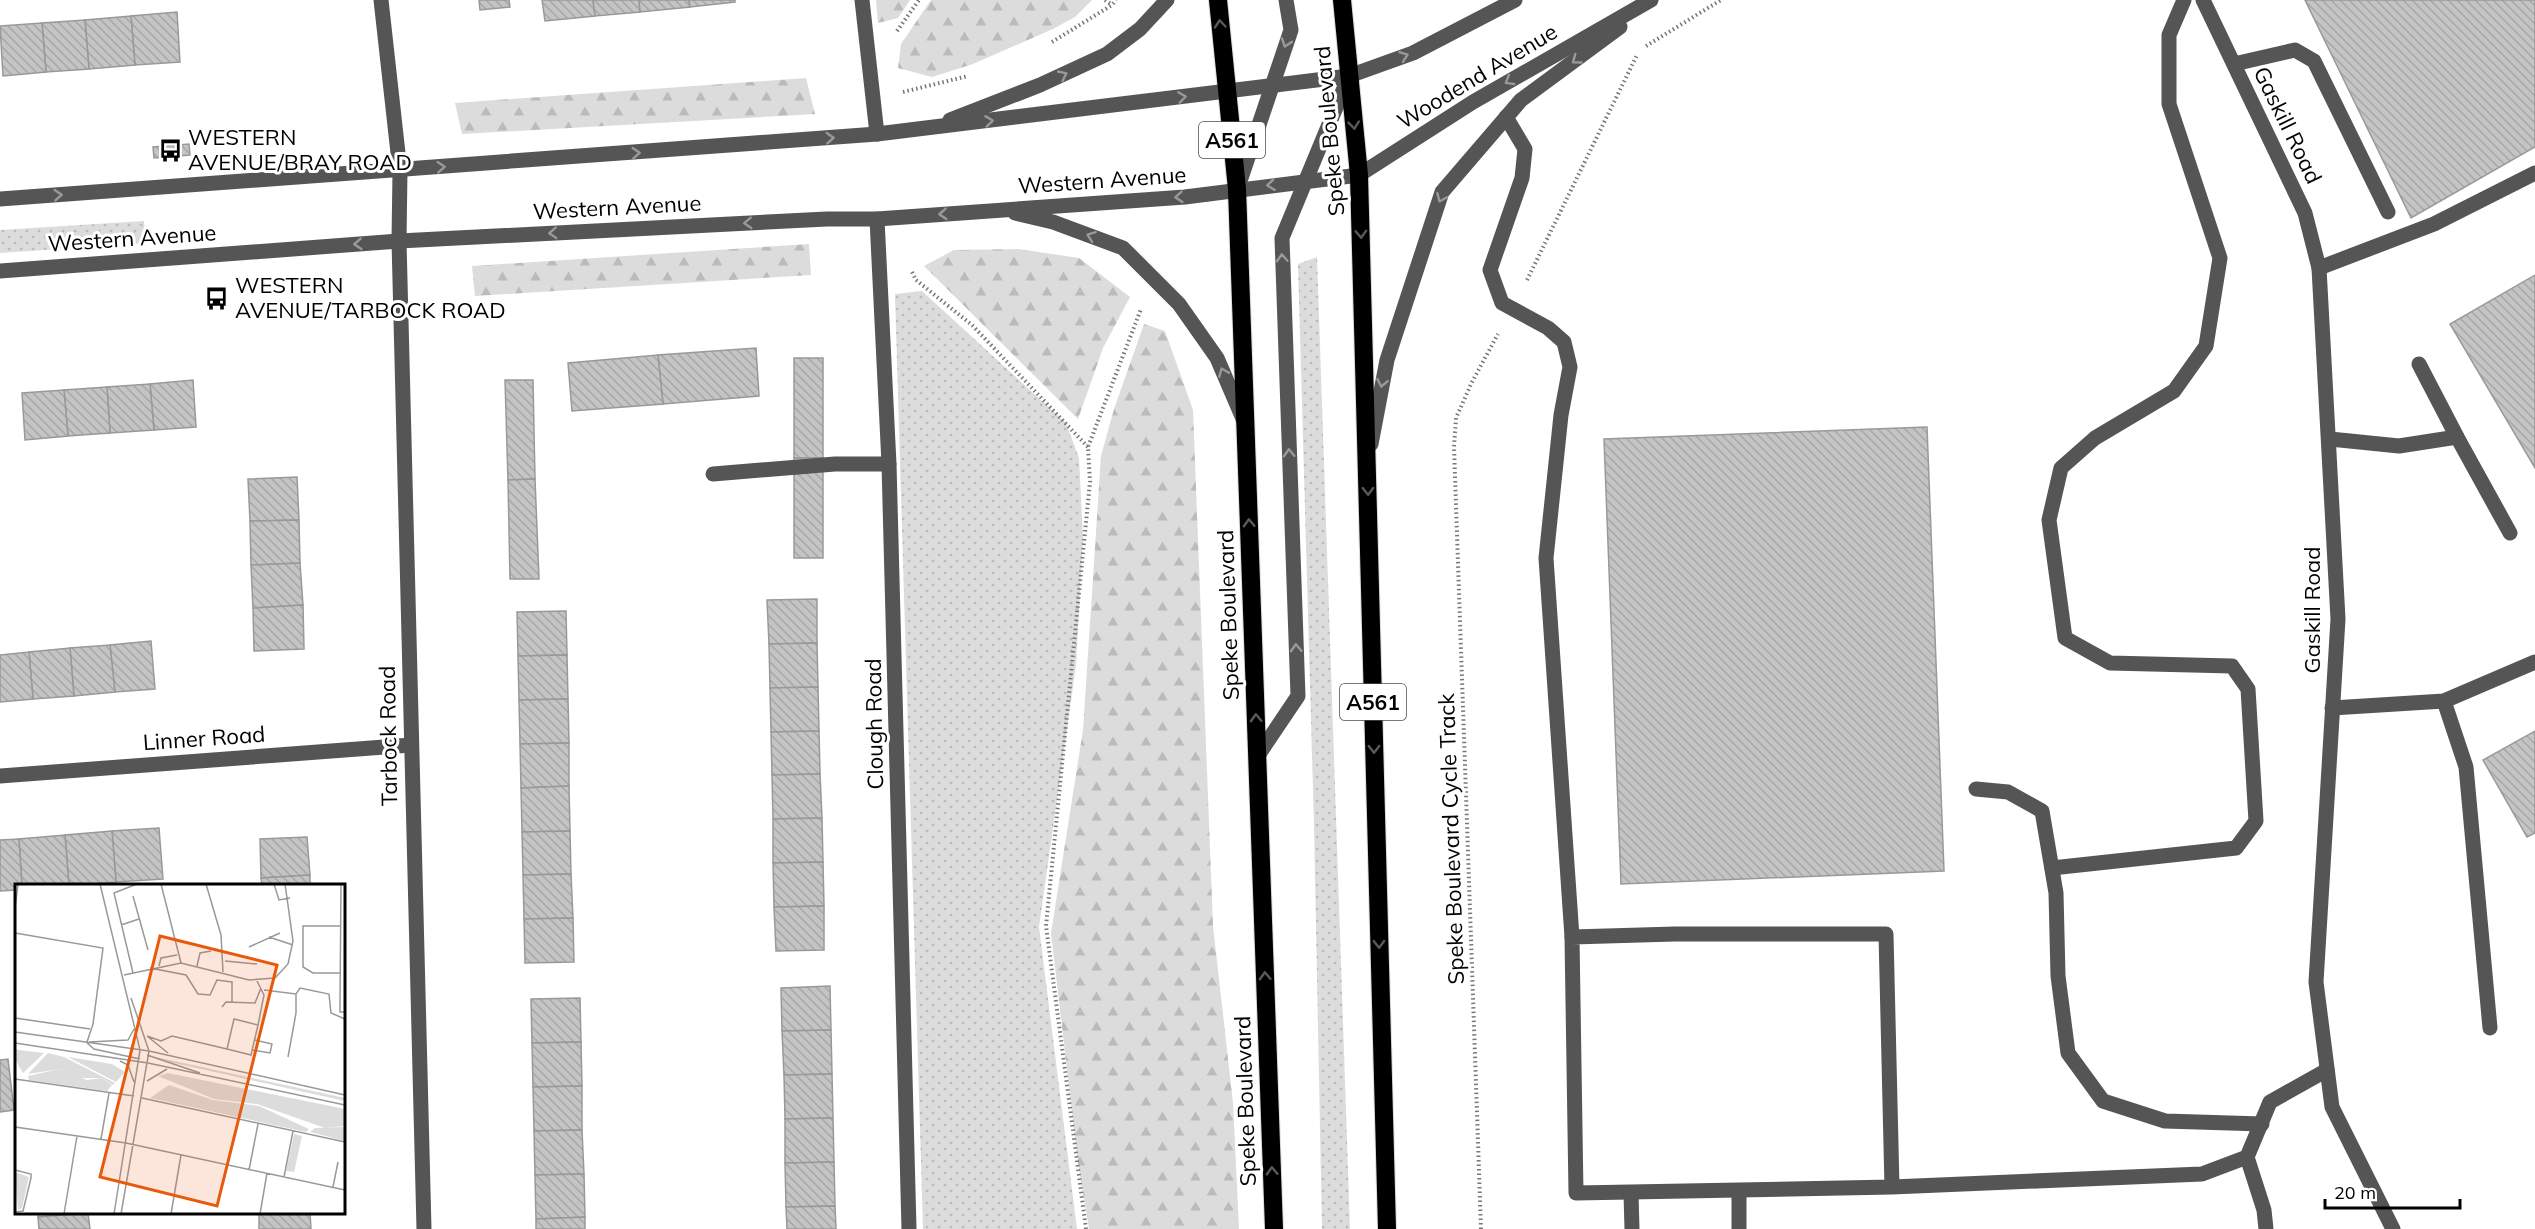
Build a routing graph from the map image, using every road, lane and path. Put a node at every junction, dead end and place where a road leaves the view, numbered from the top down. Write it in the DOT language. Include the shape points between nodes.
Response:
graph roads {
  1 [pos="381,0"];
  2 [pos="862,0"];
  3 [pos="1104,0"];
  4 [pos="1116,0"];
  5 [pos="1167,0"];
  6 [pos="1218,0"];
  7 [pos="1286,0"];
  8 [pos="1342,0"];
  9 [pos="1515,0"];
  10 [pos="1651,0"];
  11 [pos="1657,0"];
  12 [pos="1721,0"];
  13 [pos="2184,0"];
  14 [pos="2203,0"];
  15 [pos="1112,5"];
  16 [pos="1043,47"];
  17 [pos="2234,64"];
  18 [pos="970,76"];
  19 [pos="1348,76"];
  20 [pos="1272,85"];
  21 [pos="1226,90"];
  22 [pos="873,99"];
  23 [pos="1506,117"];
  24 [pos="931,128"];
  25 [pos="877,134"];
  26 [pos="400,171"];
  27 [pos="2535,173"];
  28 [pos="1359,175"];
  29 [pos="1305,182"];
  30 [pos="1237,189"];
  31 [pos="0,199"];
  32 [pos="1001,210"];
  33 [pos="2388,212"];
  34 [pos="877,219"];
  35 [pos="399,241"];
  36 [pos="878,249"];
  37 [pos="2319,268"];
  38 [pos="0,271"];
  39 [pos="1143,302"];
  40 [pos="1511,310"];
  41 [pos="2419,364"];
  42 [pos="1246,426"];
  43 [pos="2457,437"];
  44 [pos="2330,439"];
  45 [pos="1088,447"];
  46 [pos="1367,463"];
  47 [pos="890,464"];
  48 [pos="713,474"];
  49 [pos="2510,533"];
  50 [pos="2535,662"];
  51 [pos="2444,700"];
  52 [pos="2332,708"];
  53 [pos="411,745"];
  54 [pos="1257,757"];
  55 [pos="0,776"];
  56 [pos="1976,789"];
  57 [pos="2052,868"];
  58 [pos="1572,937"];
  59 [pos="2490,1028"];
  60 [pos="2327,1070"];
  61 [pos="2262,1124"];
  62 [pos="2247,1157"];
  63 [pos="1892,1186"];
  64 [pos="1739,1191"];
  65 [pos="1631,1193"];
  66 [pos="424,1229"];
  67 [pos="909,1229"];
  68 [pos="1086,1229"];
  69 [pos="1274,1229"];
  70 [pos="1387,1229"];
  71 [pos="1481,1229"];
  72 [pos="1632,1229"];
  73 [pos="1739,1229"];
  74 [pos="2266,1229"];
  75 [pos="2393,1229"];
  1 -- 26 [label="street, Tarbock Road"];
  2 -- 22 [label="street"];
  3 -- 15 [label="path"];
  4 -- 15 [label="path"];
  24 -- 5 [label="street, one-way" via="1107,54 1140,29"];
  21 -- 6 [label="highway, Speke Boulevard / A561, one-way"];
  7 -- 20 [label="street, A561, one-way" via="1291,30"];
  8 -- 19 [label="highway, Speke Boulevard / A561"];
  19 -- 9 [label="street, Woodend Avenue, one-way" via="1413,53"];
  10 -- 28 [label="street, Woodend Avenue, one-way" via="1473,102"];
  11 -- 23 [label="street, one-way" via="1521,100"];
  12 -- 40 [label="path, Speke Boulevard Cycle Track" via="1640,50"];
  13 -- 57 [label="street" via="2169,36 2169,104 2220,258 2206,346 2174,391 2095,438 2061,468 2049,520 2065,638 2110,663 2232,666 2248,689 2256,821 2236,848"];
  14 -- 17 [label="street, Gaskill Road"];
  15 -- 16 [label="path"];
  17 -- 33 [label="street" via="2295,50 2314,61"];
  17 -- 37 [label="street, Gaskill Road" via="2305,213"];
  18 -- 22 [label="path"];
  19 -- 20 [label="street, Woodend Avenue"];
  19 -- 28 [label="highway, Speke Boulevard / A561, one-way"];
  19 -- 29 [label="street, A561"];
  20 -- 21 [label="street, Woodend Avenue"];
  20 -- 30 [label="street, A561"];
  24 -- 21 [label="street, one-way"];
  21 -- 30 [label="highway, Speke Boulevard / A561"];
  22 -- 25 [label="street"];
  23 -- 40 [label="street" via="1525,149 1522,178 1490,270 1502,303"];
  23 -- 46 [label="street, one-way" via="1442,192 1387,360"];
  24 -- 25 [label="street"];
  26 -- 25 [label="street, one-way"];
  31 -- 26 [label="street, one-way"];
  26 -- 35 [label="street, Tarbock Road"];
  27 -- 37 [label="street" via="2434,224"];
  28 -- 29 [label="street, Western Avenue"];
  28 -- 46 [label="highway, Speke Boulevard / A561, one-way"];
  29 -- 30 [label="street, Western Avenue, one-way"];
  54 -- 29 [label="street, A561, one-way" via="1298,696 1282,238"];
  30 -- 32 [label="street, Western Avenue, one-way" via="1185,197"];
  30 -- 42 [label="highway, Speke Boulevard / A561"];
  32 -- 34 [label="street, Western Avenue, one-way"];
  42 -- 32 [label="street, one-way" via="1217,358 1179,304 1123,248 1053,222"];
  34 -- 35 [label="street, Western Avenue, one-way"];
  34 -- 36 [label="street, Clough Road"];
  35 -- 38 [label="street, Western Avenue, one-way"];
  35 -- 53 [label="street, Tarbock Road"];
  36 -- 45 [label="path" via="897,249 916,279 972,325"];
  36 -- 47 [label="street, Clough Road"];
  37 -- 44 [label="street, Gaskill Road"];
  39 -- 45 [label="path"];
  40 -- 58 [label="street" via="1548,328 1564,342 1570,367 1546,558"];
  40 -- 71 [label="path, Speke Boulevard Cycle Track" via="1456,418 1454,447"];
  41 -- 43 [label="street"];
  54 -- 42 [label="highway, Speke Boulevard / A561, one-way"];
  43 -- 44 [label="street" via="2399,446"];
  43 -- 49 [label="street"];
  44 -- 52 [label="street, Gaskill Road" via="2338,619"];
  45 -- 68 [label="path" via="1090,482 1046,926"];
  46 -- 70 [label="highway, Speke Boulevard / A561, one-way"];
  47 -- 48 [label="street" via="835,464"];
  47 -- 67 [label="street, Clough Road"];
  50 -- 51 [label="street"];
  51 -- 52 [label="street"];
  51 -- 59 [label="street" via="2466,767"];
  52 -- 60 [label="street, Gaskill Road" via="2316,982"];
  53 -- 55 [label="street, Linner Road"];
  53 -- 66 [label="street, Tarbock Road"];
  69 -- 54 [label="highway, Speke Boulevard / A561, one-way"];
  56 -- 57 [label="street" via="2008,792 2042,811"];
  57 -- 61 [label="street" via="2058,976 2068,1053 2103,1101 2165,1121"];
  58 -- 63 [label="street" via="1886,934"];
  58 -- 65 [label="street" via="1576,1193"];
  60 -- 61 [label="street" via="2270,1102"];
  60 -- 75 [label="street, Gaskill Road" via="2332,1107"];
  61 -- 62 [label="street"];
  62 -- 63 [label="street" via="2202,1174"];
  62 -- 74 [label="street"];
  63 -- 64 [label="street"];
  64 -- 65 [label="street"];
  64 -- 73 [label="street"];
  65 -- 72 [label="street"];
}
